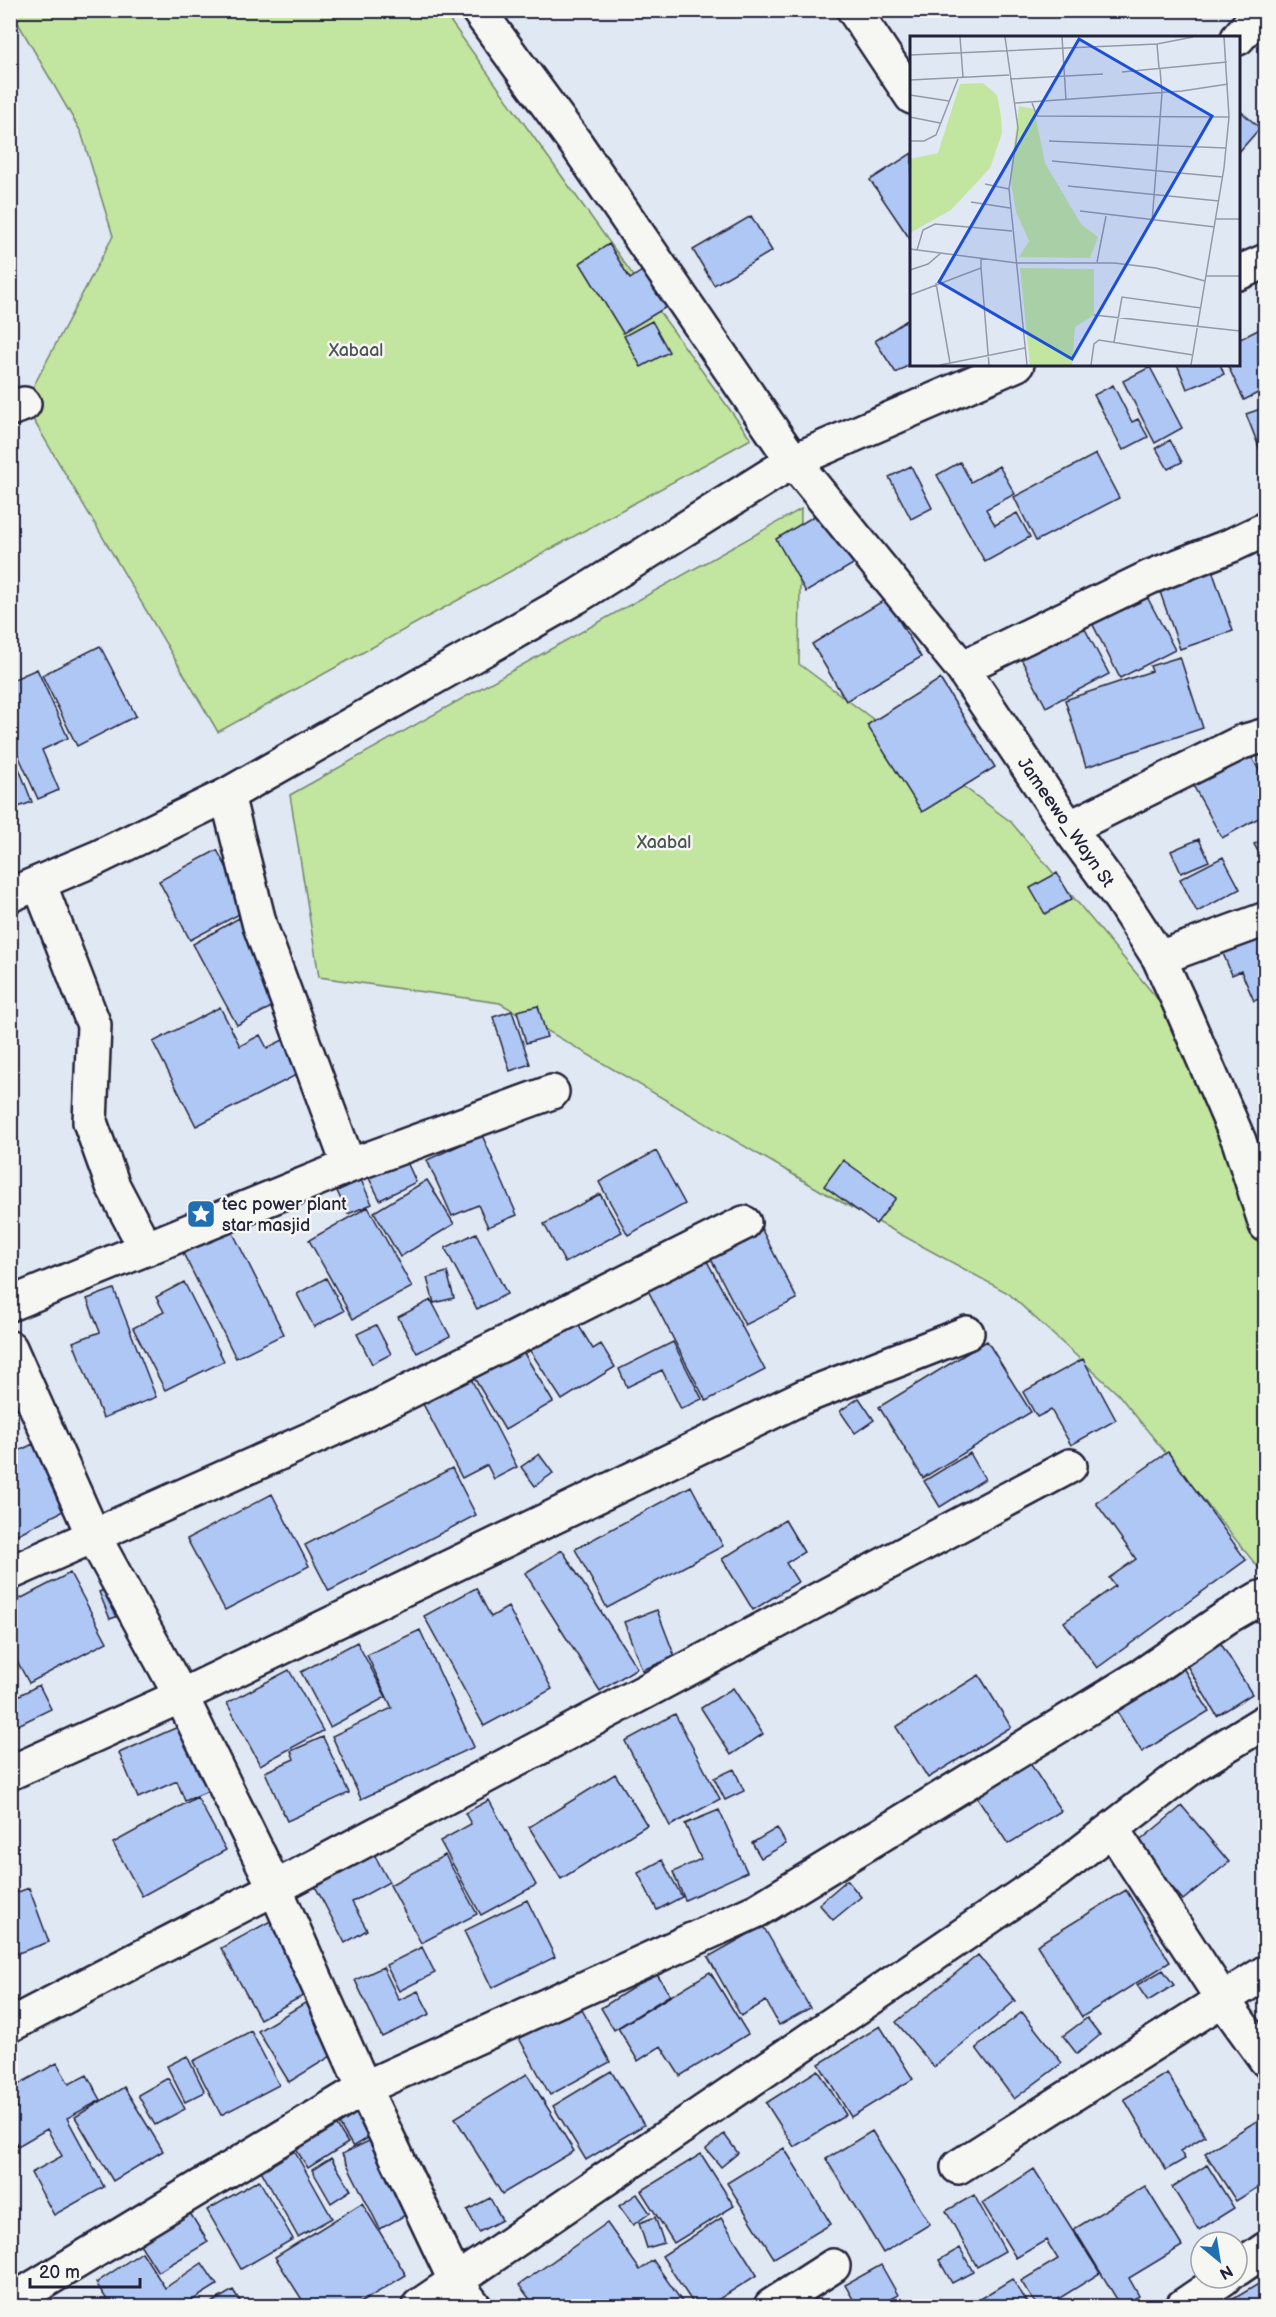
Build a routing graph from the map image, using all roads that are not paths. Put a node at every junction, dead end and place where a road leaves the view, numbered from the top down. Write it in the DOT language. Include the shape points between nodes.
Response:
graph roads {
  1 [pos="478,10"];
  2 [pos="854,10"];
  3 [pos="1261,10"];
  4 [pos="1240,36"];
  5 [pos="910,94"];
  6 [pos="1266,261"];
  7 [pos="1240,273"];
  8 [pos="1012,366"];
  9 [pos="793,461"];
  10 [pos="1266,529"];
  11 [pos="962,668"];
  12 [pos="1266,735"];
  13 [pos="227,795"];
  14 [pos="1069,828"];
  15 [pos="25,889"];
  16 [pos="1266,919"];
  17 [pos="1160,958"];
  18 [pos="552,1092"];
  19 [pos="349,1166"];
  20 [pos="744,1223"];
  21 [pos="1266,1225"];
  22 [pos="146,1249"];
  23 [pos="12,1300"];
  24 [pos="967,1333"];
  25 [pos="10,1348"];
  26 [pos="1070,1466"];
  27 [pos="93,1536"];
  28 [pos="10,1573"];
  29 [pos="1266,1599"];
  30 [pos="181,1696"];
  31 [pos="1266,1721"];
  32 [pos="10,1773"];
  33 [pos="1112,1829"];
  34 [pos="274,1888"];
  35 [pos="1266,1972"];
  36 [pos="1223,2000"];
  37 [pos="10,2025"];
  38 [pos="1266,2060"];
  39 [pos="364,2088"];
  40 [pos="958,2167"];
  41 [pos="1266,2248"];
  42 [pos="1249,2260"];
  43 [pos="833,2266"];
  44 [pos="1207,2290"];
  45 [pos="465,2294"];
  46 [pos="10,2302"];
  47 [pos="419,2307"];
  48 [pos="771,2307"];
  49 [pos="1183,2307"];
  1 -- 9 [label="street, Jameewo_Wayn St" via="577,145"];
  2 -- 5 [label="street"];
  3 -- 4 [label="street"];
  6 -- 7 [label="street"];
  8 -- 9 [label="street"];
  9 -- 11 [label="street, Jameewo_Wayn St"];
  9 -- 13 [label="street" via="576,597"];
  10 -- 11 [label="street" via="1150,577"];
  11 -- 14 [label="street, Jameewo_Wayn St"];
  12 -- 14 [label="street" via="1242,742"];
  13 -- 15 [label="street"];
  13 -- 19 [label="street" via="260,926"];
  14 -- 17 [label="street, Jameewo_Wayn St"];
  15 -- 22 [label="street" via="94,1025 90,1122 113,1186"];
  16 -- 17 [label="street"];
  17 -- 21 [label="street, Jameewo_Wayn St" via="1239,1141"];
  18 -- 19 [label="street"];
  19 -- 22 [label="street"];
  20 -- 27 [label="street" via="342,1425"];
  22 -- 23 [label="street"];
  24 -- 30 [label="street" via="803,1397"];
  25 -- 27 [label="street"];
  26 -- 34 [label="street"];
  27 -- 28 [label="street"];
  27 -- 30 [label="street"];
  29 -- 39 [label="street" via="1260,1598 1227,1617 1144,1674 758,1910"];
  30 -- 32 [label="street"];
  30 -- 34 [label="street"];
  31 -- 33 [label="street" via="1196,1764"];
  33 -- 36 [label="street"];
  33 -- 45 [label="street"];
  34 -- 37 [label="street"];
  34 -- 39 [label="street"];
  35 -- 36 [label="street"];
  36 -- 38 [label="street"];
  36 -- 40 [label="street"];
  39 -- 45 [label="street"];
  39 -- 46 [label="street"];
  41 -- 42 [label="street"];
  43 -- 48 [label="street"];
  44 -- 49 [label="street"];
  45 -- 47 [label="street"];
}
